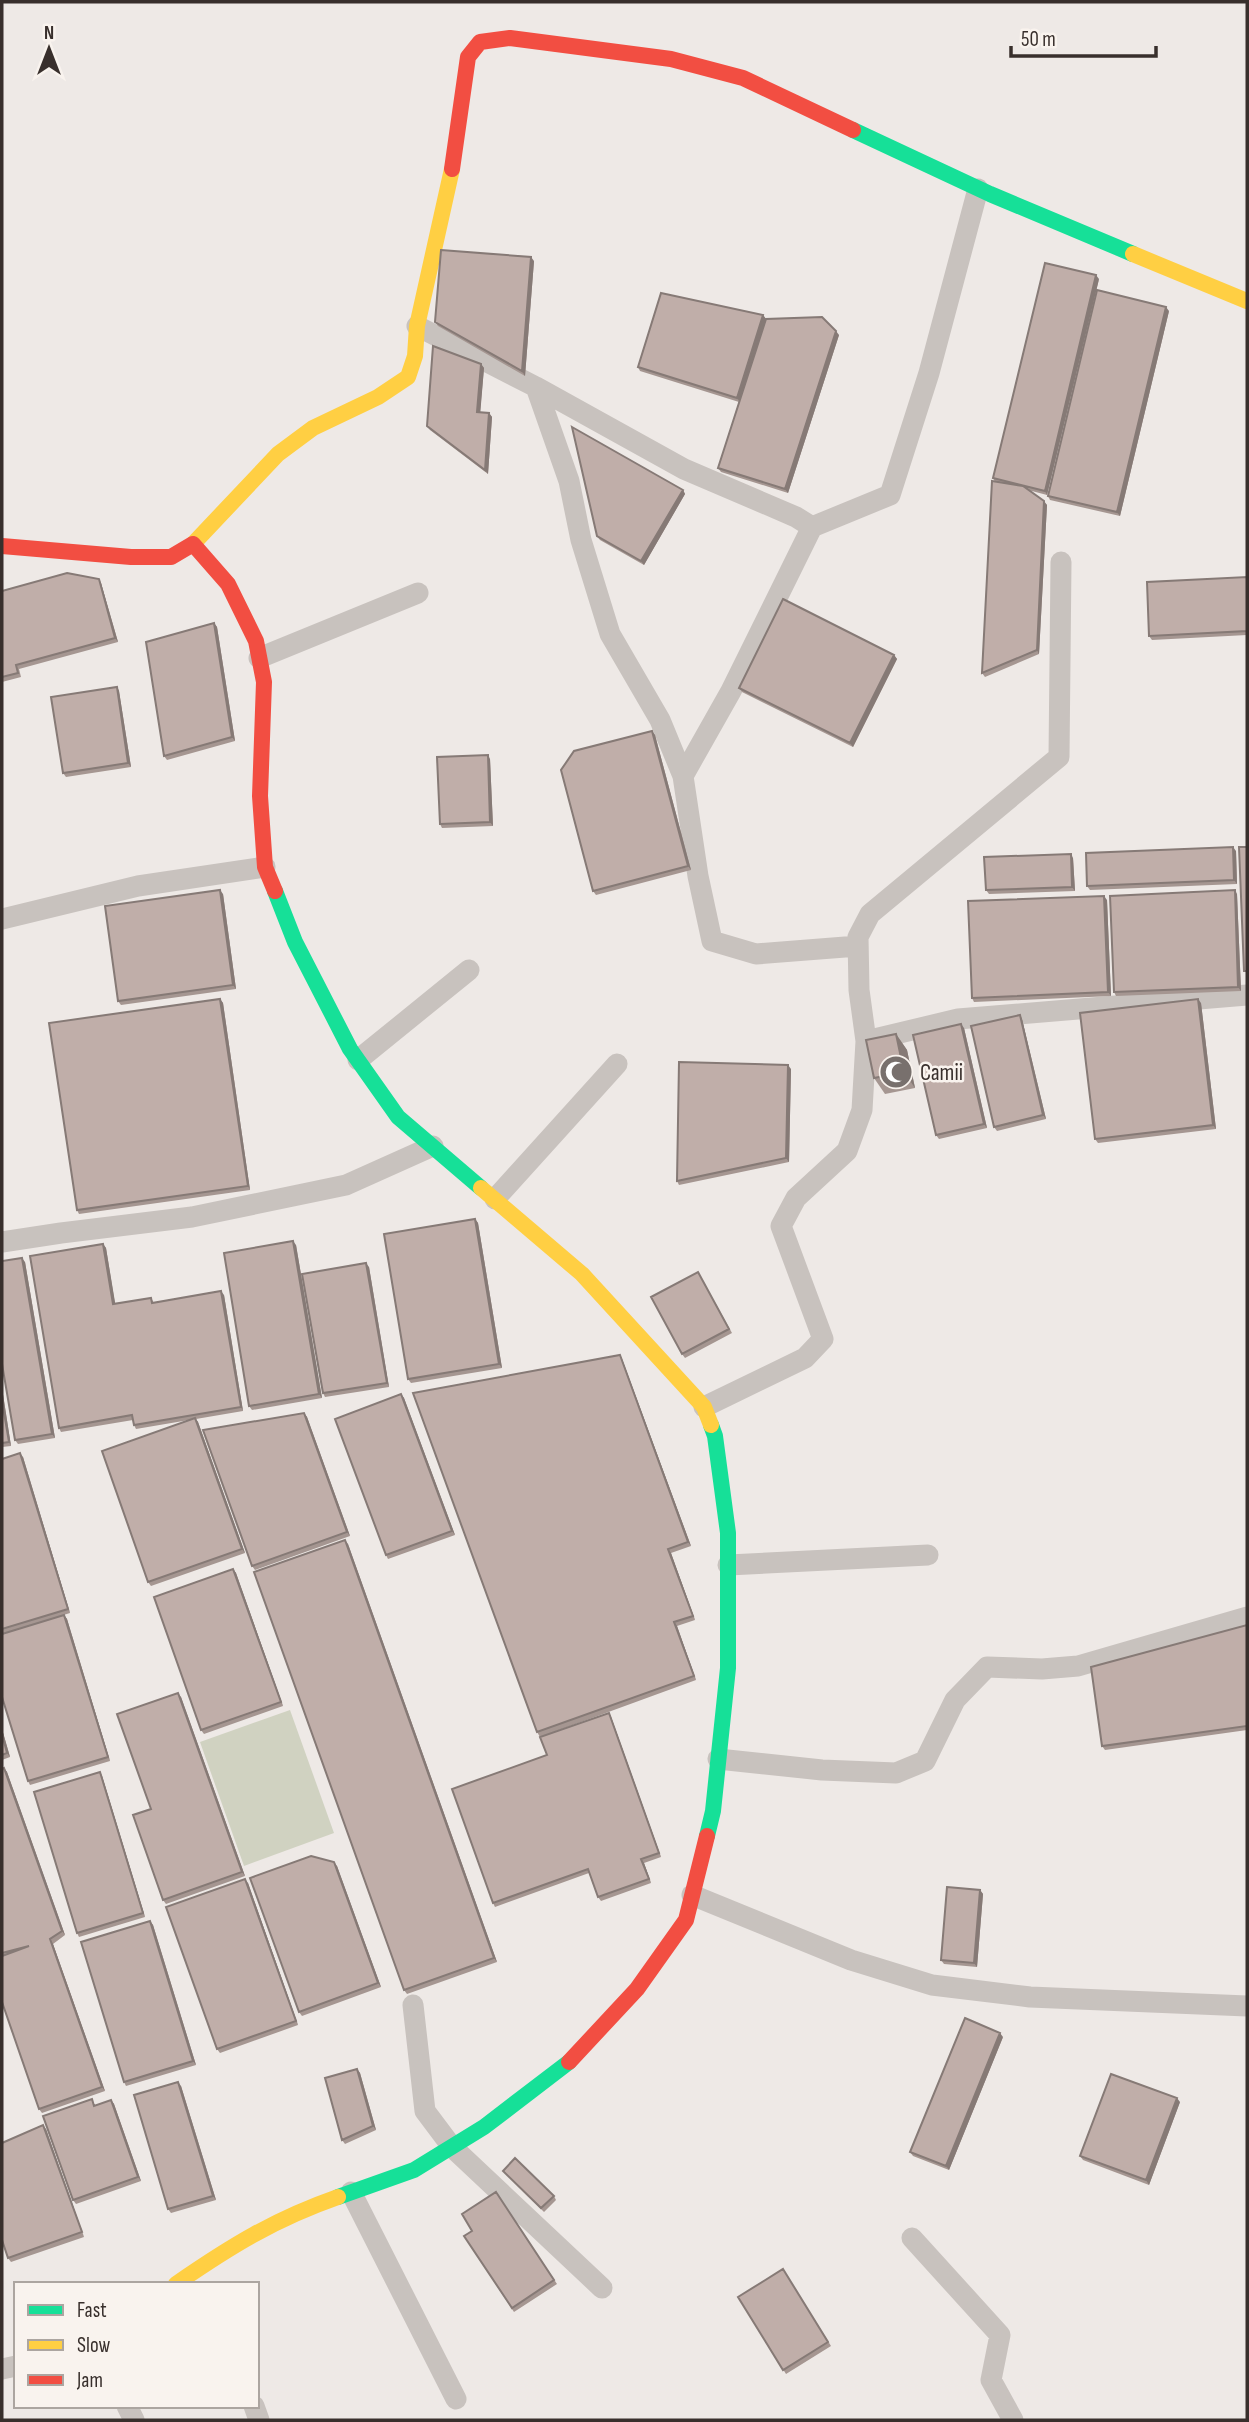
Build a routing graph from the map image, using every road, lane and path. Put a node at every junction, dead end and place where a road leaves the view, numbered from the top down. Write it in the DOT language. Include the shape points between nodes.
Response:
graph roads {
  1 [pos="978,189"];
  2 [pos="1247,300"];
  3 [pos="417,326"];
  4 [pos="536,387"];
  5 [pos="812,527"];
  6 [pos="193,544"];
  7 [pos="2,546"];
  8 [pos="1061,562"];
  9 [pos="418,593"];
  10 [pos="259,658"];
  11 [pos="683,776"];
  12 [pos="265,867"];
  13 [pos="2,919"];
  14 [pos="858,946"];
  15 [pos="469,971"];
  16 [pos="1247,995"];
  17 [pos="866,1041"];
  18 [pos="358,1060"];
  19 [pos="617,1063"];
  20 [pos="433,1146"];
  21 [pos="495,1199"];
  22 [pos="2,1242"];
  23 [pos="704,1407"];
  24 [pos="928,1555"];
  25 [pos="728,1565"];
  26 [pos="1247,1617"];
  27 [pos="718,1759"];
  28 [pos="692,1895"];
  29 [pos="413,2005"];
  30 [pos="1247,2006"];
  31 [pos="452,2147"];
  32 [pos="351,2192"];
  33 [pos="912,2238"];
  34 [pos="184,2282"];
  35 [pos="602,2288"];
  36 [pos="456,2399"];
  37 [pos="1013,2420"];
  1 -- 2 [label="street"];
  1 -- 3 [label="street" via="743,78 671,59 510,38 480,42 468,57 449,187"];
  1 -- 5 [label="street" via="929,373 890,495"];
  3 -- 4 [label="street"];
  3 -- 6 [label="street" via="408,377 313,428 278,454"];
  4 -- 5 [label="street" via="684,469"];
  4 -- 11 [label="street" via="569,481 581,540 610,634 660,720"];
  5 -- 11 [label="street" via="731,691"];
  6 -- 7 [label="street" via="171,557"];
  6 -- 10 [label="street" via="228,584 256,641"];
  8 -- 14 [label="street" via="1059,757 870,914"];
  9 -- 10 [label="street"];
  10 -- 12 [label="street" via="264,682 260,796"];
  11 -- 14 [label="street" via="712,941 756,954"];
  12 -- 13 [label="street" via="138,886"];
  12 -- 18 [label="street" via="296,942"];
  14 -- 17 [label="street"];
  15 -- 18 [label="street"];
  16 -- 17 [label="street" via="958,1019"];
  17 -- 23 [label="street" via="862,1110 847,1152 796,1198 781,1226 823,1339 805,1358"];
  18 -- 20 [label="street" via="398,1117"];
  19 -- 21 [label="street"];
  20 -- 21 [label="street"];
  20 -- 22 [label="street" via="346,1185 192,1217"];
  21 -- 23 [label="street" via="582,1274"];
  23 -- 25 [label="street" via="715,1436"];
  24 -- 25 [label="street"];
  25 -- 27 [label="street" via="728,1668"];
  26 -- 27 [label="street" via="1078,1666 987,1667 954,1700 925,1761 896,1773"];
  27 -- 28 [label="street" via="713,1811"];
  28 -- 30 [label="street" via="851,1959 932,1985 1030,1997"];
  28 -- 31 [label="street" via="686,1920 637,1989 570,2061"];
  29 -- 31 [label="street" via="425,2111"];
  31 -- 32 [label="street" via="414,2170"];
  31 -- 35 [label="street"];
  32 -- 34 [label="street" via="298,2211 236,2243"];
  32 -- 36 [label="street"];
  33 -- 37 [label="street" via="1000,2335 991,2380"];
}
